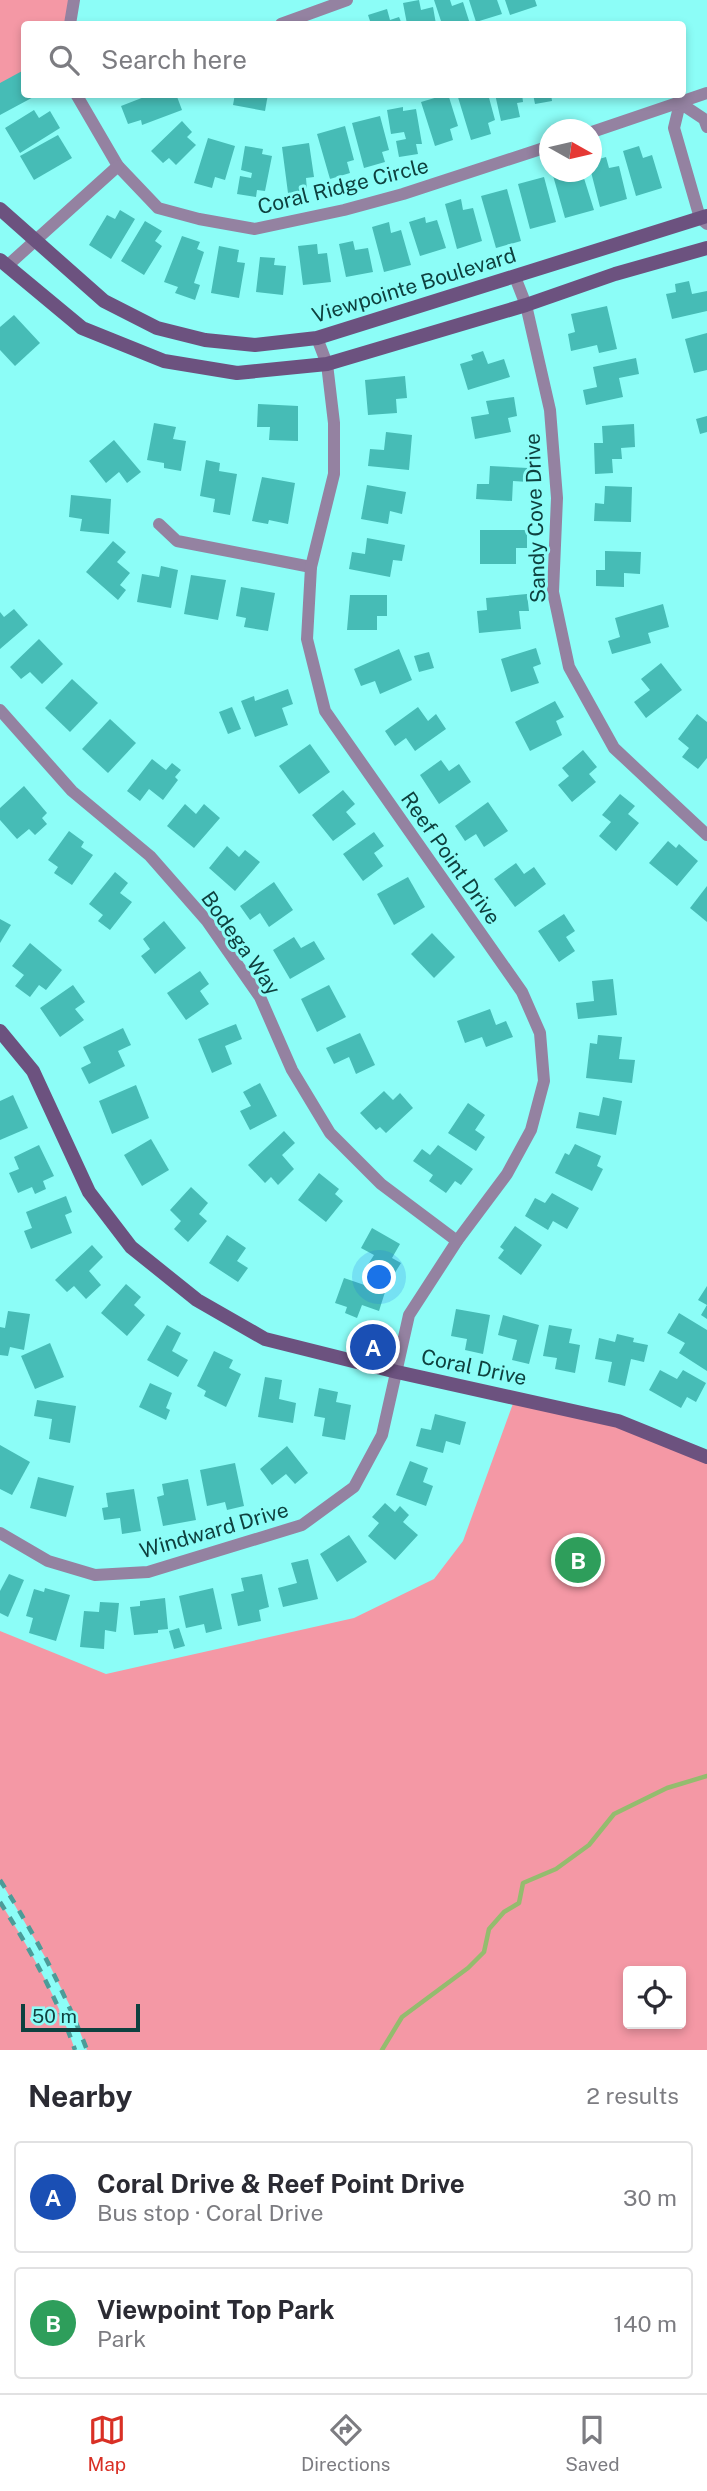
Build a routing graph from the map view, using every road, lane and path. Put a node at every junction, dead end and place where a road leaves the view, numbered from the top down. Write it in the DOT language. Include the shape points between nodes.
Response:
graph roads {
  1 [pos="74,0"];
  2 [pos="348,0"];
  3 [pos="70,21"];
  4 [pos="289,21"];
  5 [pos="707,93"];
  6 [pos="78,98"];
  7 [pos="680,103"];
  8 [pos="707,127"];
  9 [pos="602,129"];
  10 [pos="539,150"];
  11 [pos="118,166"];
  12 [pos="0,209"];
  13 [pos="705,220"];
  14 [pos="35,240"];
  15 [pos="707,248"];
  16 [pos="2,266"];
  17 [pos="514,277"];
  18 [pos="526,305"];
  19 [pos="317,338"];
  20 [pos="327,363"];
  21 [pos="159,524"];
  22 [pos="311,567"];
  23 [pos="0,710"];
  24 [pos="707,835"];
  25 [pos="0,1031"];
  26 [pos="457,1241"];
  27 [pos="397,1372"];
  28 [pos="706,1454"];
  29 [pos="0,1533"];
  1 -- 3 [label="street"];
  2 -- 4 [label="street"];
  5 -- 7 [label="street"];
  6 -- 11 [label="street, Coral Ridge Circle"];
  7 -- 8 [label="street" via="704,119"];
  7 -- 9 [label="street"];
  7 -- 13 [label="street" via="674,128"];
  10 -- 11 [label="street, Coral Ridge Circle" via="391,197 255,229 158,208"];
  11 -- 14 [label="street"];
  12 -- 14 [label="street, Viewpointe Boulevard"];
  13 -- 17 [label="street, Viewpointe Boulevard"];
  14 -- 16 [label="street"];
  14 -- 19 [label="street, Viewpointe Boulevard" via="104,302 157,328 205,340 255,345"];
  15 -- 18 [label="street"];
  16 -- 20 [label="street" via="82,327 164,361 237,373"];
  17 -- 18 [label="street, Sandy Cove Drive"];
  17 -- 19 [label="street, Viewpointe Boulevard"];
  18 -- 20 [label="street"];
  18 -- 24 [label="street, Sandy Cove Drive" via="550,410 557,498 552,592 569,667 614,748"];
  19 -- 20 [label="street, Reef Point Drive"];
  20 -- 22 [label="street, Reef Point Drive" via="334,474"];
  21 -- 22 [label="street" via="177,541"];
  22 -- 26 [label="street, Reef Point Drive" via="307,639 326,711 522,992 540,1033 544,1081 531,1130 507,1174"];
  23 -- 26 [label="street, Bodega Way" via="72,791 150,856 207,921 260,997 292,1070 330,1133 380,1184"];
  25 -- 27 [label="street, Coral Drive" via="33,1071 89,1192 131,1247 197,1300 265,1339"];
  26 -- 27 [label="street, Reef Point Drive" via="409,1315"];
  27 -- 28 [label="street, Coral Drive" via="618,1421"];
  27 -- 29 [label="street, Windward Drive" via="382,1435 354,1487 302,1525 148,1572 95,1575 48,1561"];
}
